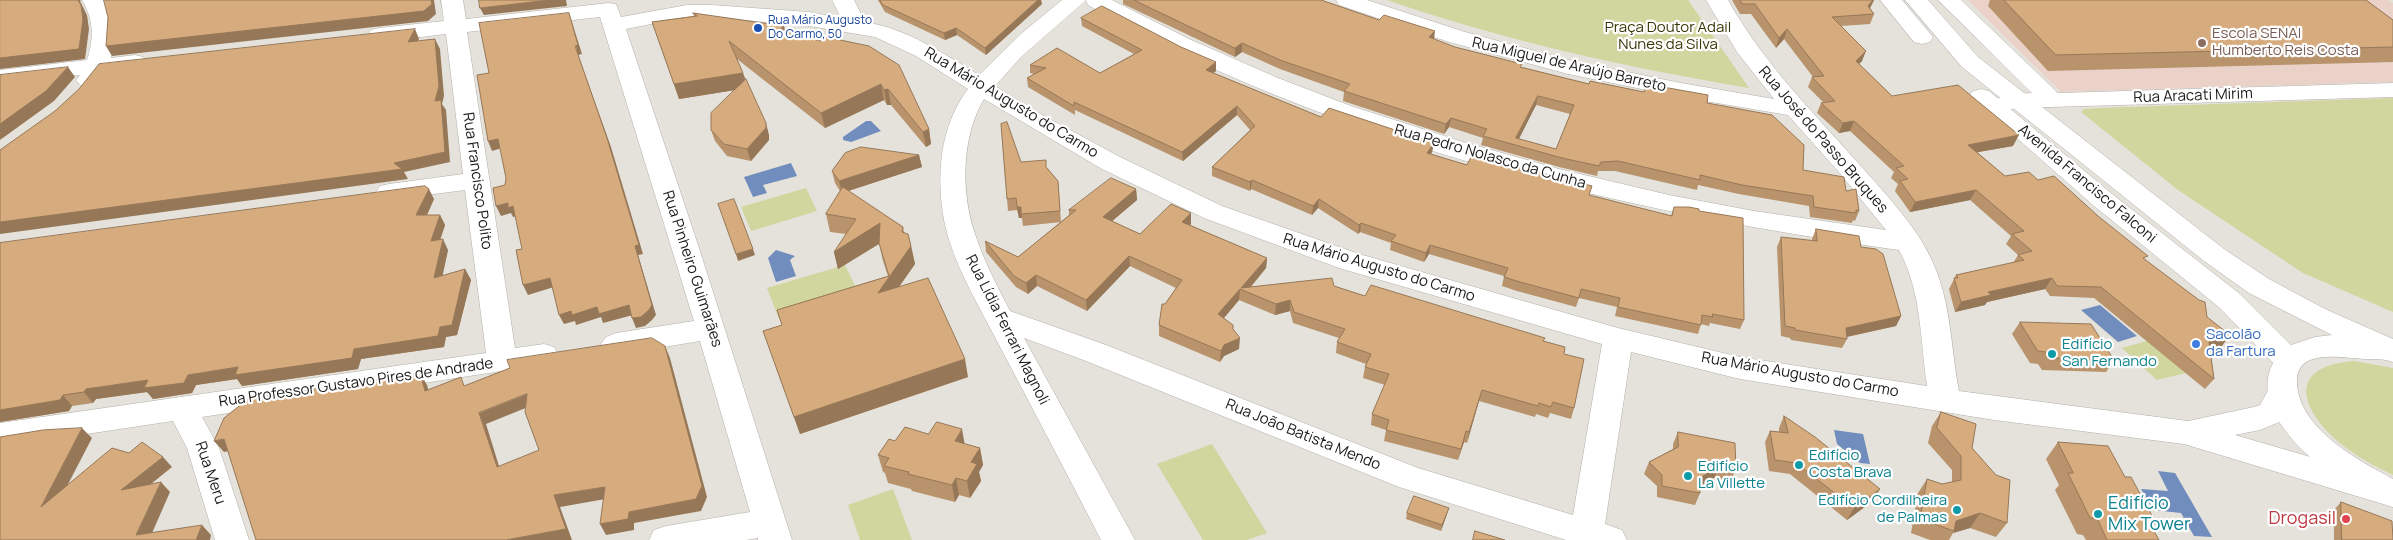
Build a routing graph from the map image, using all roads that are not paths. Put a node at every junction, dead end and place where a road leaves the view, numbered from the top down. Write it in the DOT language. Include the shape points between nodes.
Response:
graph roads {
  1 [pos="93,0"];
  2 [pos="452,0"];
  3 [pos="843,0"];
  4 [pos="1075,0"];
  5 [pos="1096,0"];
  6 [pos="1348,0"];
  7 [pos="1717,0"];
  8 [pos="1891,0"];
  9 [pos="1916,0"];
  10 [pos="1950,0"];
  11 [pos="609,12"];
  12 [pos="456,26"];
  13 [pos="857,27"];
  14 [pos="362,37"];
  15 [pos="151,60"];
  16 [pos="96,66"];
  17 [pos="2020,68"];
  18 [pos="0,77"];
  19 [pos="982,88"];
  20 [pos="2393,90"];
  21 [pos="72,98"];
  22 [pos="2004,98"];
  23 [pos="2061,106"];
  24 [pos="1795,109"];
  25 [pos="477,180"];
  26 [pos="370,194"];
  27 [pos="1906,242"];
  28 [pos="999,318"];
  29 [pos="711,329"];
  30 [pos="1618,338"];
  31 [pos="2393,352"];
  32 [pos="502,361"];
  33 [pos="2288,362"];
  34 [pos="2282,393"];
  35 [pos="1945,400"];
  36 [pos="182,408"];
  37 [pos="2184,432"];
  38 [pos="0,435"];
  39 [pos="2393,494"];
  40 [pos="772,531"];
  41 [pos="1595,538"];
  42 [pos="232,540"];
  43 [pos="666,540"];
  44 [pos="1118,540"];
  1 -- 16 [label="street" via="101,15 103,30"];
  2 -- 12 [label="street, Rua Francisco Polito"];
  3 -- 13 [label="street"];
  4 -- 19 [label="street, Rua Lídia Ferrari Magnoli" via="1003,64"];
  5 -- 27 [label="street, Rua Pedro Nolasco da Cunha" via="1147,28 1283,90 1458,150 1662,202 1753,220"];
  6 -- 24 [label="street, Rua Miguel de Araújo Barreto" via="1466,41 1584,71"];
  7 -- 24 [label="street, Rua José do Passo Bruques" via="1734,32 1776,90"];
  8 -- 22 [label="street, Avenida Francisco Falconi" via="1946,62"];
  9 -- 22 [label="street, Avenida Francisco Falconi"];
  10 -- 17 [label="street"];
  11 -- 12 [label="street, Rua Mário Augusto do Carmo"];
  11 -- 13 [label="street, Rua Mário Augusto do Carmo" via="656,16 712,10"];
  11 -- 29 [label="street, Rua Pinheiro Guimarães"];
  12 -- 14 [label="street, Rua Mário Augusto do Carmo"];
  12 -- 25 [label="street, Rua Francisco Polito"];
  13 -- 19 [label="street, Rua Mário Augusto do Carmo" via="904,40"];
  15 -- 16 [label="street"];
  16 -- 18 [label="street"];
  16 -- 21 [label="street"];
  17 -- 22 [label="street" via="2018,78"];
  17 -- 23 [label="street"];
  19 -- 28 [label="street, Rua Lídia Ferrari Magnoli" via="964,114 953,182 960,231"];
  19 -- 30 [label="street, Rua Mário Augusto do Carmo" via="1111,163 1284,240"];
  20 -- 23 [label="street, Rua Aracati Mirim"];
  22 -- 23 [label="street, Rua Aracati Mirim"];
  22 -- 31 [label="street, Avenida Francisco Falconi" via="2259,286"];
  22 -- 33 [label="street, Avenida Francisco Falconi" via="2118,212 2229,298"];
  24 -- 27 [label="street, Rua José do Passo Bruques" via="1838,153 1885,210"];
  25 -- 26 [label="street"];
  25 -- 32 [label="street, Rua Francisco Polito"];
  27 -- 35 [label="street, Rua José do Passo Bruques" via="1920,264 1930,294"];
  28 -- 41 [label="street, Rua João Batista Mendo" via="1096,352 1410,478"];
  28 -- 44 [label="street, Rua Lídia Ferrari Magnoli"];
  29 -- 32 [label="street, Rua Professor Gustavo Pires de Andrade"];
  29 -- 40 [label="street, Rua Pinheiro Guimarães"];
  30 -- 35 [label="street, Rua Mário Augusto do Carmo" via="1740,368"];
  30 -- 41 [label="street"];
  31 -- 33 [label="street" via="2333,346 2314,348"];
  32 -- 36 [label="street, Rua Professor Gustavo Pires de Andrade"];
  33 -- 34 [label="street" via="2281,376"];
  34 -- 37 [label="street, Rua Mário Augusto do Carmo" via="2270,413 2260,418 2247,423"];
  34 -- 39 [label="street" via="2290,413 2306,435 2338,462"];
  35 -- 37 [label="street, Rua Mário Augusto do Carmo"];
  36 -- 38 [label="street, Rua Professor Gustavo Pires de Andrade"];
  36 -- 42 [label="street, Rua Meru" via="204,448"];
  37 -- 39 [label="street, Rua Mário Augusto do Carmo"];
  40 -- 43 [label="street"];
}
